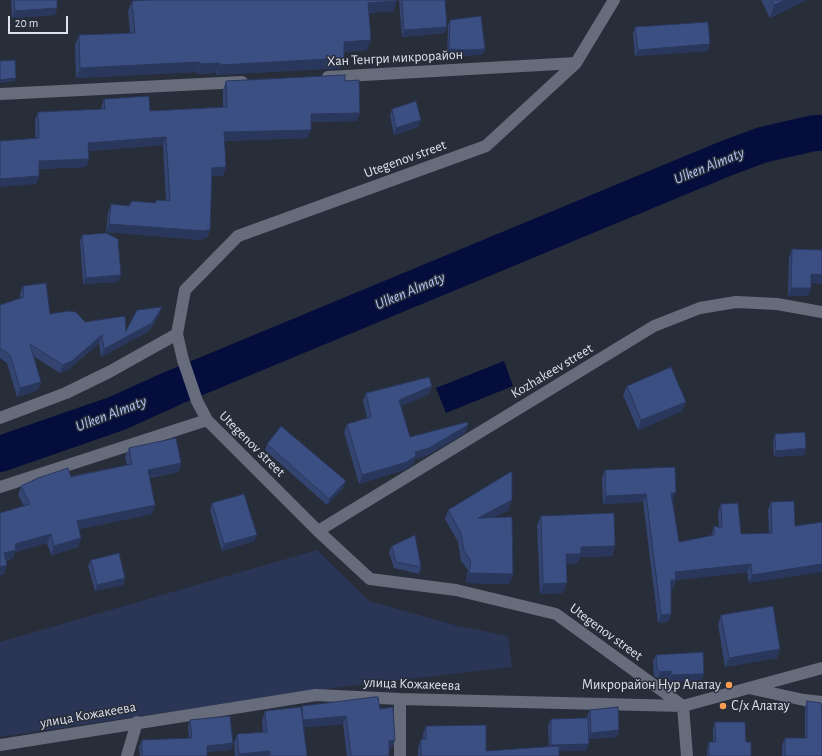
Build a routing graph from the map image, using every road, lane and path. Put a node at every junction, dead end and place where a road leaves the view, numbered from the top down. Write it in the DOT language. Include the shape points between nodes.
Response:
graph roads {
  1 [pos="614,0"];
  2 [pos="576,63"];
  3 [pos="316,78"];
  4 [pos="252,81"];
  5 [pos="0,94"];
  6 [pos="822,312"];
  7 [pos="177,334"];
  8 [pos="0,418"];
  9 [pos="207,420"];
  10 [pos="0,487"];
  11 [pos="318,531"];
  12 [pos="822,668"];
  13 [pos="752,689"];
  14 [pos="400,699"];
  15 [pos="822,702"];
  16 [pos="683,706"];
  17 [pos="137,722"];
  18 [pos="0,746"];
  19 [pos="128,756"];
  20 [pos="400,756"];
  21 [pos="686,756"];
  1 -- 2 [label="street, Utegenov street"];
  2 -- 3 [label="street, Хан Тенгри микрорайон"];
  2 -- 7 [label="street, Utegenov street" via="486,146 238,236 185,290"];
  4 -- 5 [label="street"];
  6 -- 11 [label="street, Kozhakeev street" via="777,304 736,302 700,308 654,326"];
  7 -- 8 [label="street" via="66,393"];
  7 -- 9 [label="street, Utegenov street" via="197,401"];
  9 -- 10 [label="street"];
  9 -- 11 [label="street, Utegenov street"];
  11 -- 16 [label="street, Utegenov street" via="370,579 456,590 556,614"];
  12 -- 13 [label="street, улица Кожакеева"];
  13 -- 15 [label="street"];
  13 -- 16 [label="street, улица Кожакеева"];
  14 -- 16 [label="street, улица Кожакеева"];
  14 -- 17 [label="street, улица Кожакеева" via="316,694"];
  14 -- 20 [label="street"];
  16 -- 21 [label="street"];
  17 -- 18 [label="street, улица Кожакеева"];
  17 -- 19 [label="street"];
}
